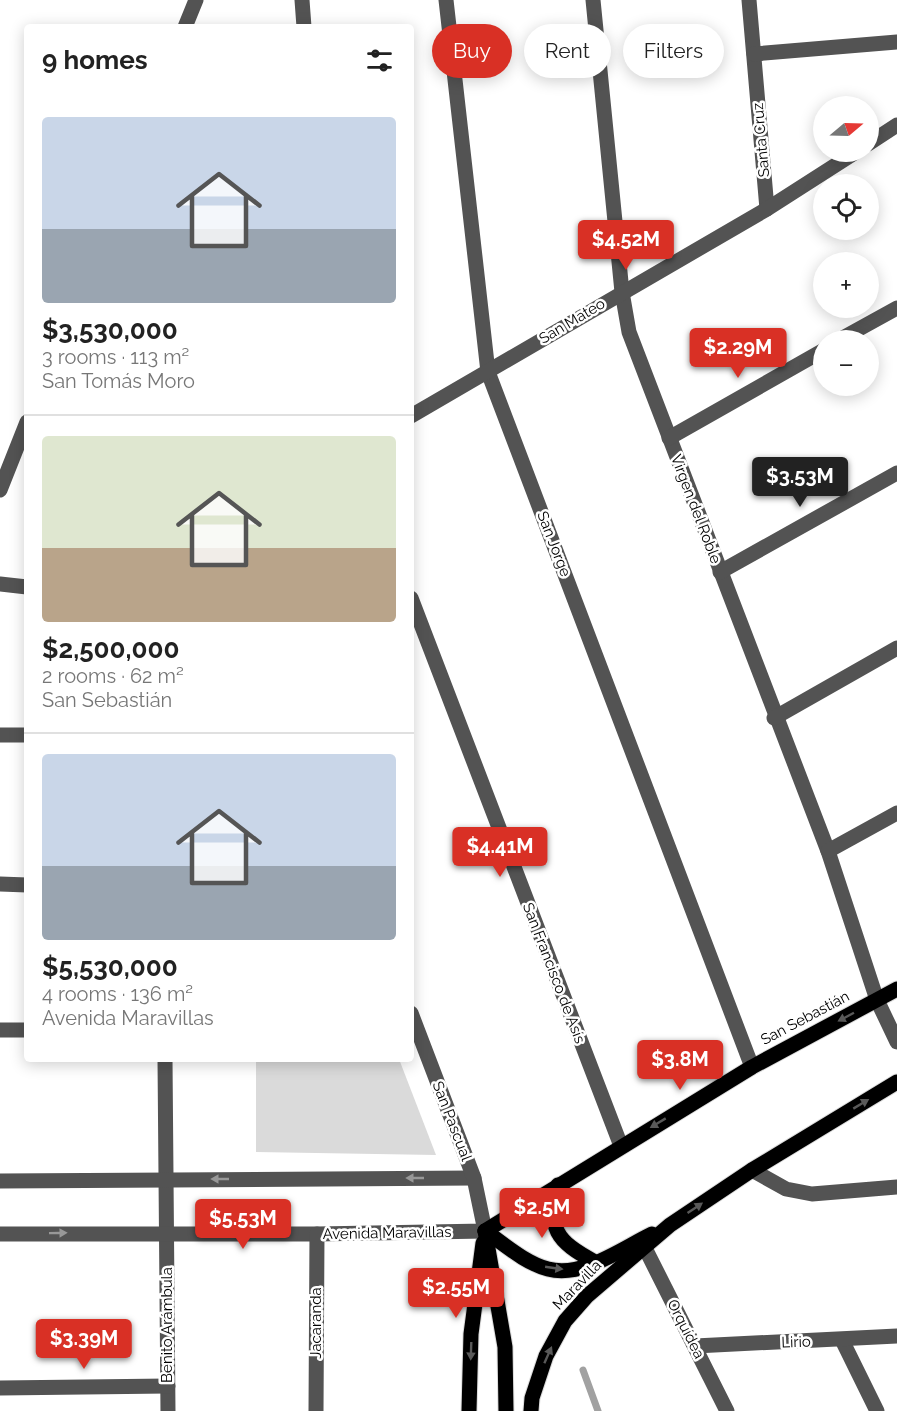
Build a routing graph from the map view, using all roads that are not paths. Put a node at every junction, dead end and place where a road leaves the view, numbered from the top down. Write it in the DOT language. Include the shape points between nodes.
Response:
graph roads {
  1 [pos="196,0"];
  2 [pos="302,0"];
  3 [pos="446,0"];
  4 [pos="593,0"];
  5 [pos="749,0"];
  6 [pos="186,24"];
  7 [pos="304,24"];
  8 [pos="897,42"];
  9 [pos="754,54"];
  10 [pos="897,125"];
  11 [pos="879,137"];
  12 [pos="840,162"];
  13 [pos="767,209"];
  14 [pos="622,292"];
  15 [pos="897,308"];
  16 [pos="858,330"];
  17 [pos="813,356"];
  18 [pos="488,372"];
  19 [pos="414,414"];
  20 [pos="24,430"];
  21 [pos="669,438"];
  22 [pos="897,472"];
  23 [pos="0,490"];
  24 [pos="720,572"];
  25 [pos="0,584"];
  26 [pos="24,587"];
  27 [pos="414,606"];
  28 [pos="897,648"];
  29 [pos="774,718"];
  30 [pos="0,735"];
  31 [pos="24,735"];
  32 [pos="897,813"];
  33 [pos="828,851"];
  34 [pos="0,884"];
  35 [pos="24,885"];
  36 [pos="897,988"];
  37 [pos="877,1000"];
  38 [pos="414,1021"];
  39 [pos="0,1030"];
  40 [pos="24,1030"];
  41 [pos="897,1042"];
  42 [pos="165,1062"];
  43 [pos="752,1067"];
  44 [pos="897,1082"];
  45 [pos="621,1146"];
  46 [pos="752,1170"];
  47 [pos="474,1178"];
  48 [pos="166,1180"];
  49 [pos="0,1181"];
  50 [pos="558,1185"];
  51 [pos="897,1187"];
  52 [pos="670,1225"];
  53 [pos="485,1231"];
  54 [pos="167,1232"];
  55 [pos="0,1234"];
  56 [pos="317,1234"];
  57 [pos="639,1252"];
  58 [pos="595,1262"];
  59 [pos="897,1336"];
  60 [pos="842,1340"];
  61 [pos="695,1346"];
  62 [pos="168,1386"];
  63 [pos="0,1388"];
  64 [pos="168,1411"];
  65 [pos="316,1411"];
  66 [pos="469,1411"];
  67 [pos="506,1411"];
  68 [pos="531,1411"];
  69 [pos="727,1411"];
  70 [pos="877,1411"];
  1 -- 6 [label="street"];
  2 -- 7 [label="street"];
  3 -- 18 [label="street, San Jorge"];
  4 -- 14 [label="street, Virgen del Roble"];
  5 -- 9 [label="street, Santa Cruz"];
  8 -- 9 [label="street"];
  9 -- 13 [label="street, Santa Cruz"];
  10 -- 11 [label="street"];
  12 -- 13 [label="street, San Mateo"];
  13 -- 14 [label="street, San Mateo"];
  14 -- 18 [label="street, San Mateo"];
  14 -- 21 [label="street, Virgen del Roble" via="629,332"];
  15 -- 16 [label="street"];
  17 -- 21 [label="street"];
  18 -- 19 [label="street, San Mateo"];
  18 -- 43 [label="street, San Jorge"];
  20 -- 23 [label="street"];
  21 -- 24 [label="street, Virgen del Roble"];
  22 -- 24 [label="street"];
  24 -- 29 [label="street, Virgen del Roble"];
  25 -- 26 [label="street"];
  27 -- 45 [label="street, San Francisco de Asís"];
  28 -- 29 [label="street"];
  29 -- 33 [label="street, Virgen del Roble"];
  30 -- 31 [label="street"];
  32 -- 33 [label="street"];
  33 -- 37 [label="street, Virgen del Roble"];
  34 -- 35 [label="street"];
  36 -- 37 [label="main road, San Sebastián"];
  37 -- 41 [label="street, Virgen del Roble"];
  37 -- 43 [label="main road, San Sebastián, one-way"];
  38 -- 47 [label="street, San Pascual"];
  39 -- 40 [label="street"];
  42 -- 48 [label="street, Benito Arámbula"];
  43 -- 45 [label="main road, San Sebastián, one-way"];
  46 -- 44 [label="main road, one-way"];
  45 -- 50 [label="main road, San Sebastián"];
  46 -- 51 [label="street" via="786,1189 812,1194"];
  52 -- 46 [label="main road, one-way"];
  47 -- 48 [label="street, one-way"];
  47 -- 53 [label="street, San Pascual"];
  48 -- 49 [label="street"];
  48 -- 54 [label="street, Benito Arámbula"];
  50 -- 53 [label="main road, San Sebastián"];
  50 -- 58 [label="main road" via="552,1214 554,1227 560,1239"];
  52 -- 57 [label="main road"];
  52 -- 58 [label="main road"];
  53 -- 56 [label="street, Avenida Maravillas"];
  53 -- 58 [label="main road, one-way" via="527,1260 549,1269 575,1270"];
  53 -- 66 [label="main road, one-way" via="471,1334"];
  53 -- 67 [label="main road" via="505,1347"];
  55 -- 54 [label="street, Avenida Maravillas, one-way"];
  54 -- 56 [label="street, Avenida Maravillas"];
  54 -- 62 [label="street, Benito Arámbula"];
  56 -- 65 [label="street, Jacaranda"];
  57 -- 61 [label="street, Orquídea"];
  68 -- 57 [label="main road, Maravilla, one-way" via="546,1356 565,1321 587,1296"];
  59 -- 60 [label="street, Lirio"];
  60 -- 61 [label="street, Lirio"];
  60 -- 70 [label="street"];
  61 -- 69 [label="street, Orquídea"];
  62 -- 63 [label="street"];
  62 -- 64 [label="street, Benito Arámbula"];
}
